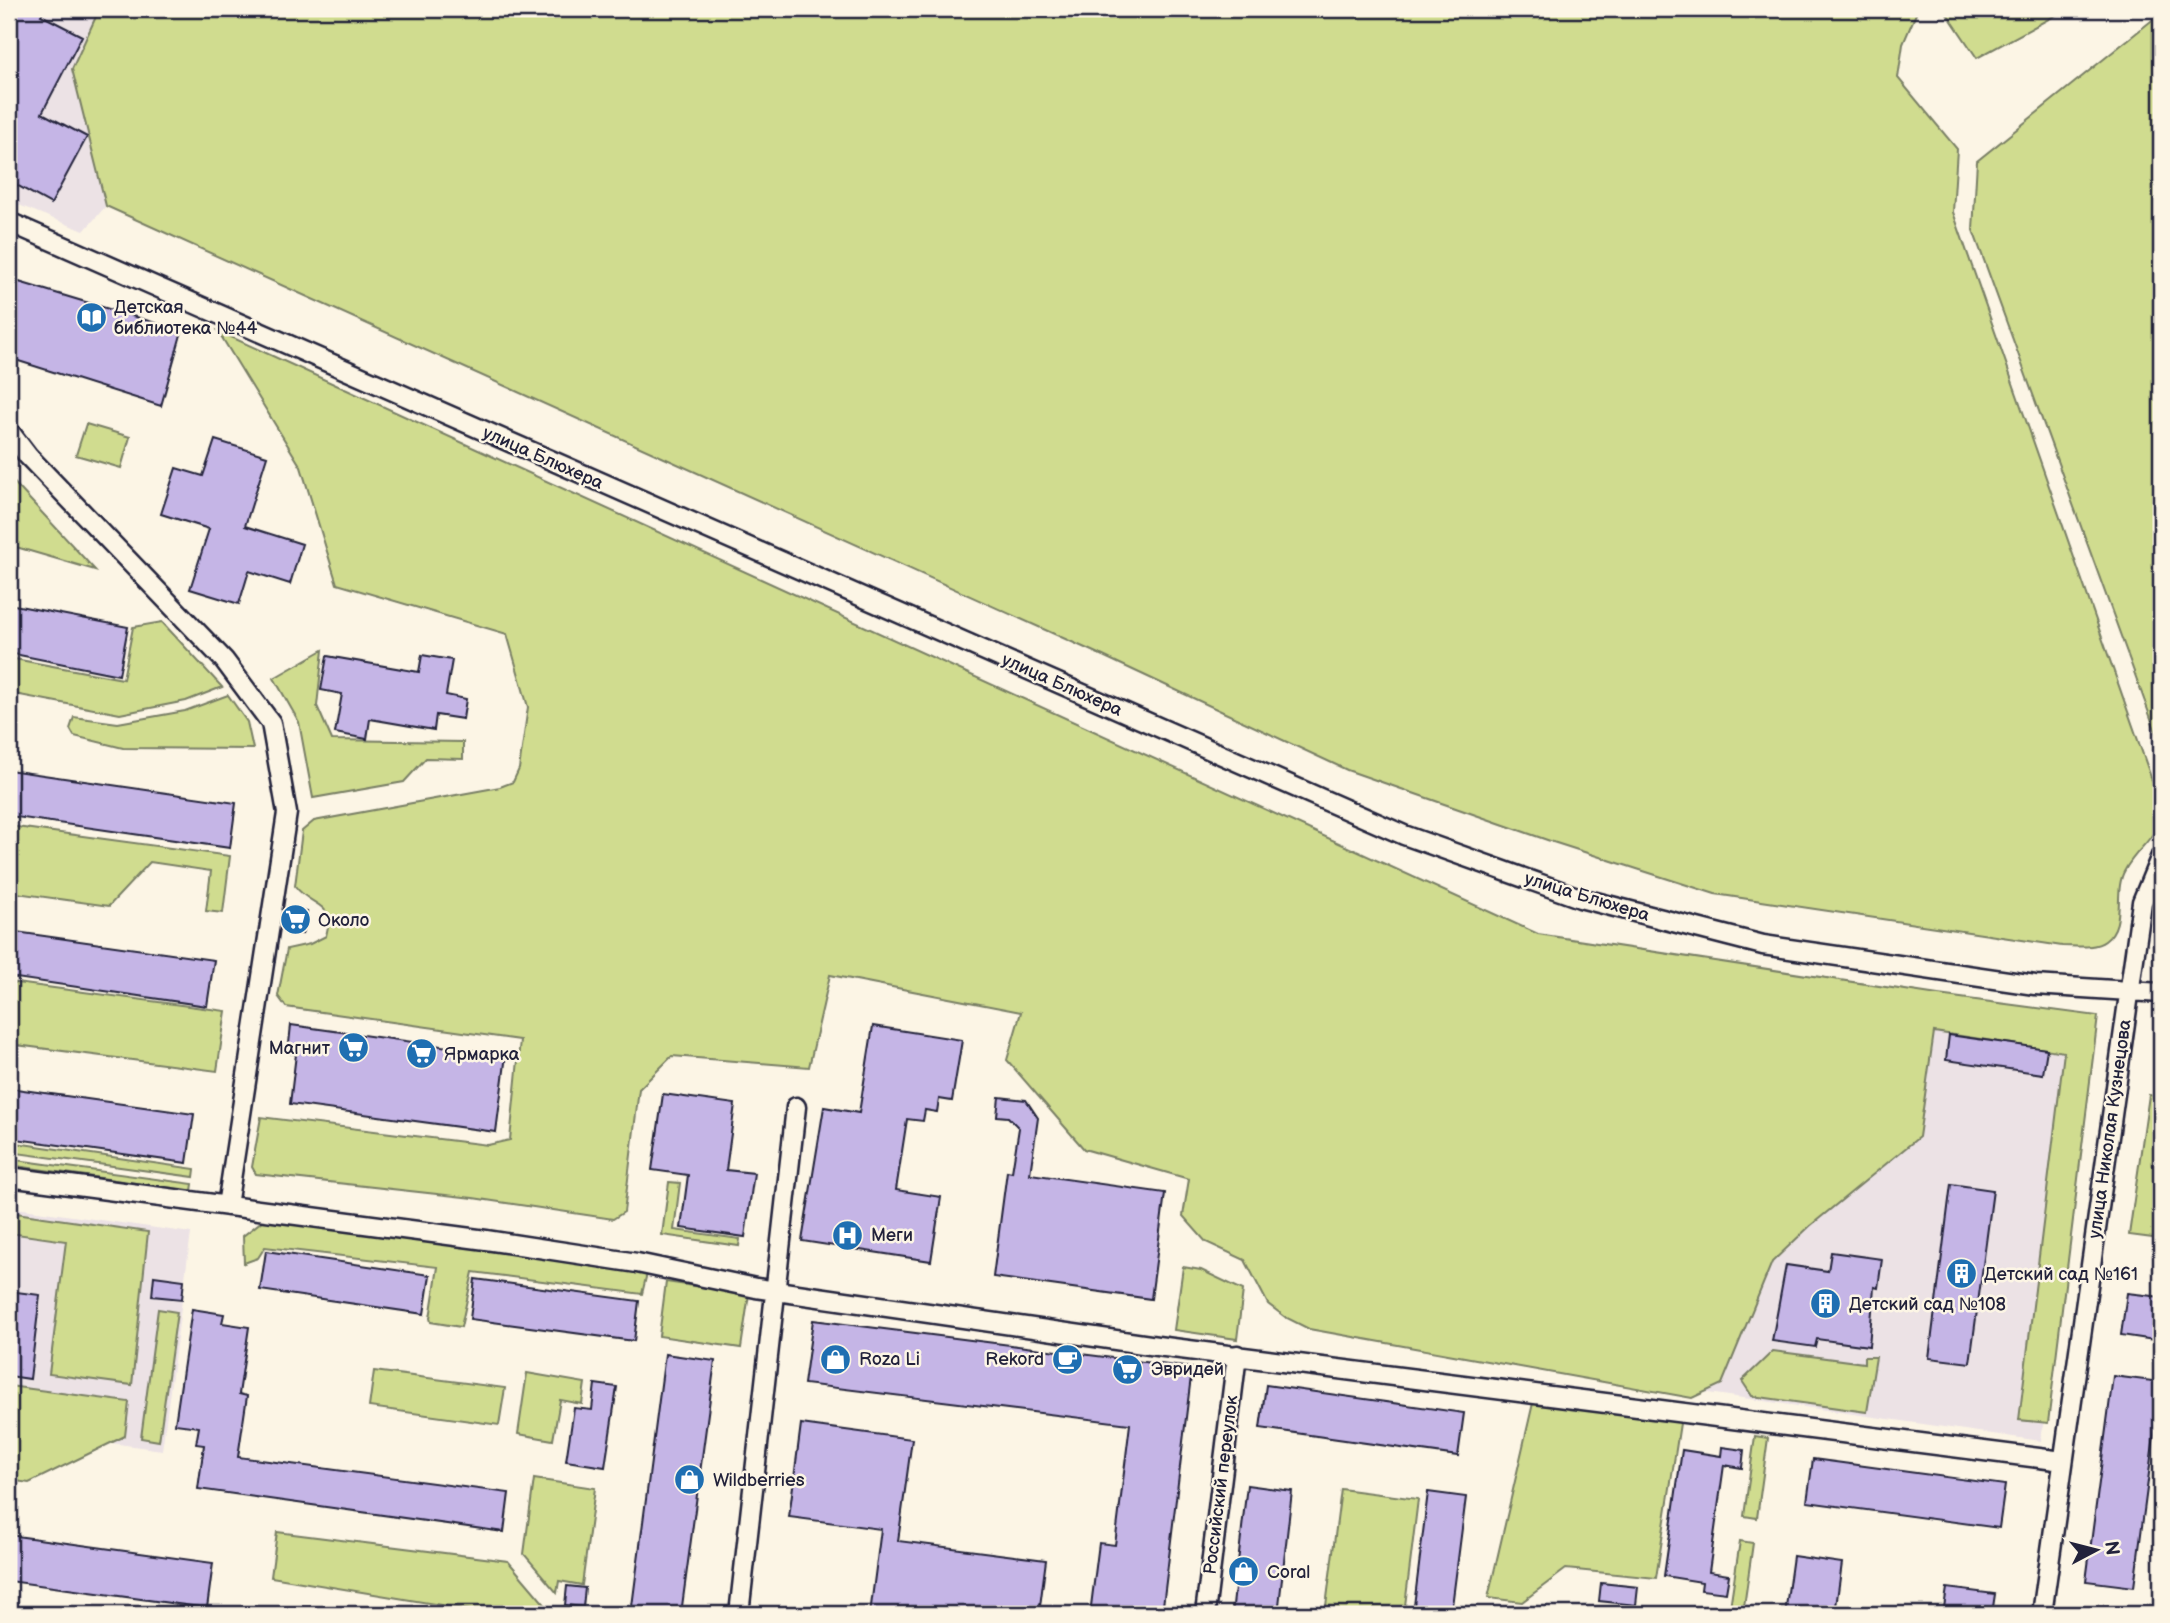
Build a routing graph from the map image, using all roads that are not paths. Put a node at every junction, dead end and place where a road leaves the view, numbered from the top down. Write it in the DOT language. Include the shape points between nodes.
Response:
graph roads {
  1 [pos="9,222"];
  2 [pos="9,431"];
  3 [pos="2161,856"];
  4 [pos="2130,990"];
  5 [pos="2161,993"];
  6 [pos="796,1107"];
  7 [pos="9,1177"];
  8 [pos="227,1206"];
  9 [pos="775,1290"];
  10 [pos="1237,1355"];
  11 [pos="2063,1461"];
  12 [pos="739,1614"];
  13 [pos="1205,1614"];
  14 [pos="2042,1614"];
  1 -- 4 [label="street, улица Блюхера" via="1404,835 1580,898 1763,945 2035,985"];
  2 -- 8 [label="street" via="224,660 271,723 286,813"];
  3 -- 4 [label="street, улица Николая Кузнецова" via="2142,902"];
  4 -- 5 [label="street, улица Блюхера"];
  4 -- 11 [label="street, улица Николая Кузнецова"];
  6 -- 9 [label="street"];
  7 -- 8 [label="street"];
  8 -- 9 [label="street" via="637,1263"];
  9 -- 10 [label="street"];
  9 -- 12 [label="street"];
  10 -- 11 [label="street"];
  10 -- 13 [label="street, Российский переулок"];
  11 -- 14 [label="street, улица Николая Кузнецова"];
}
